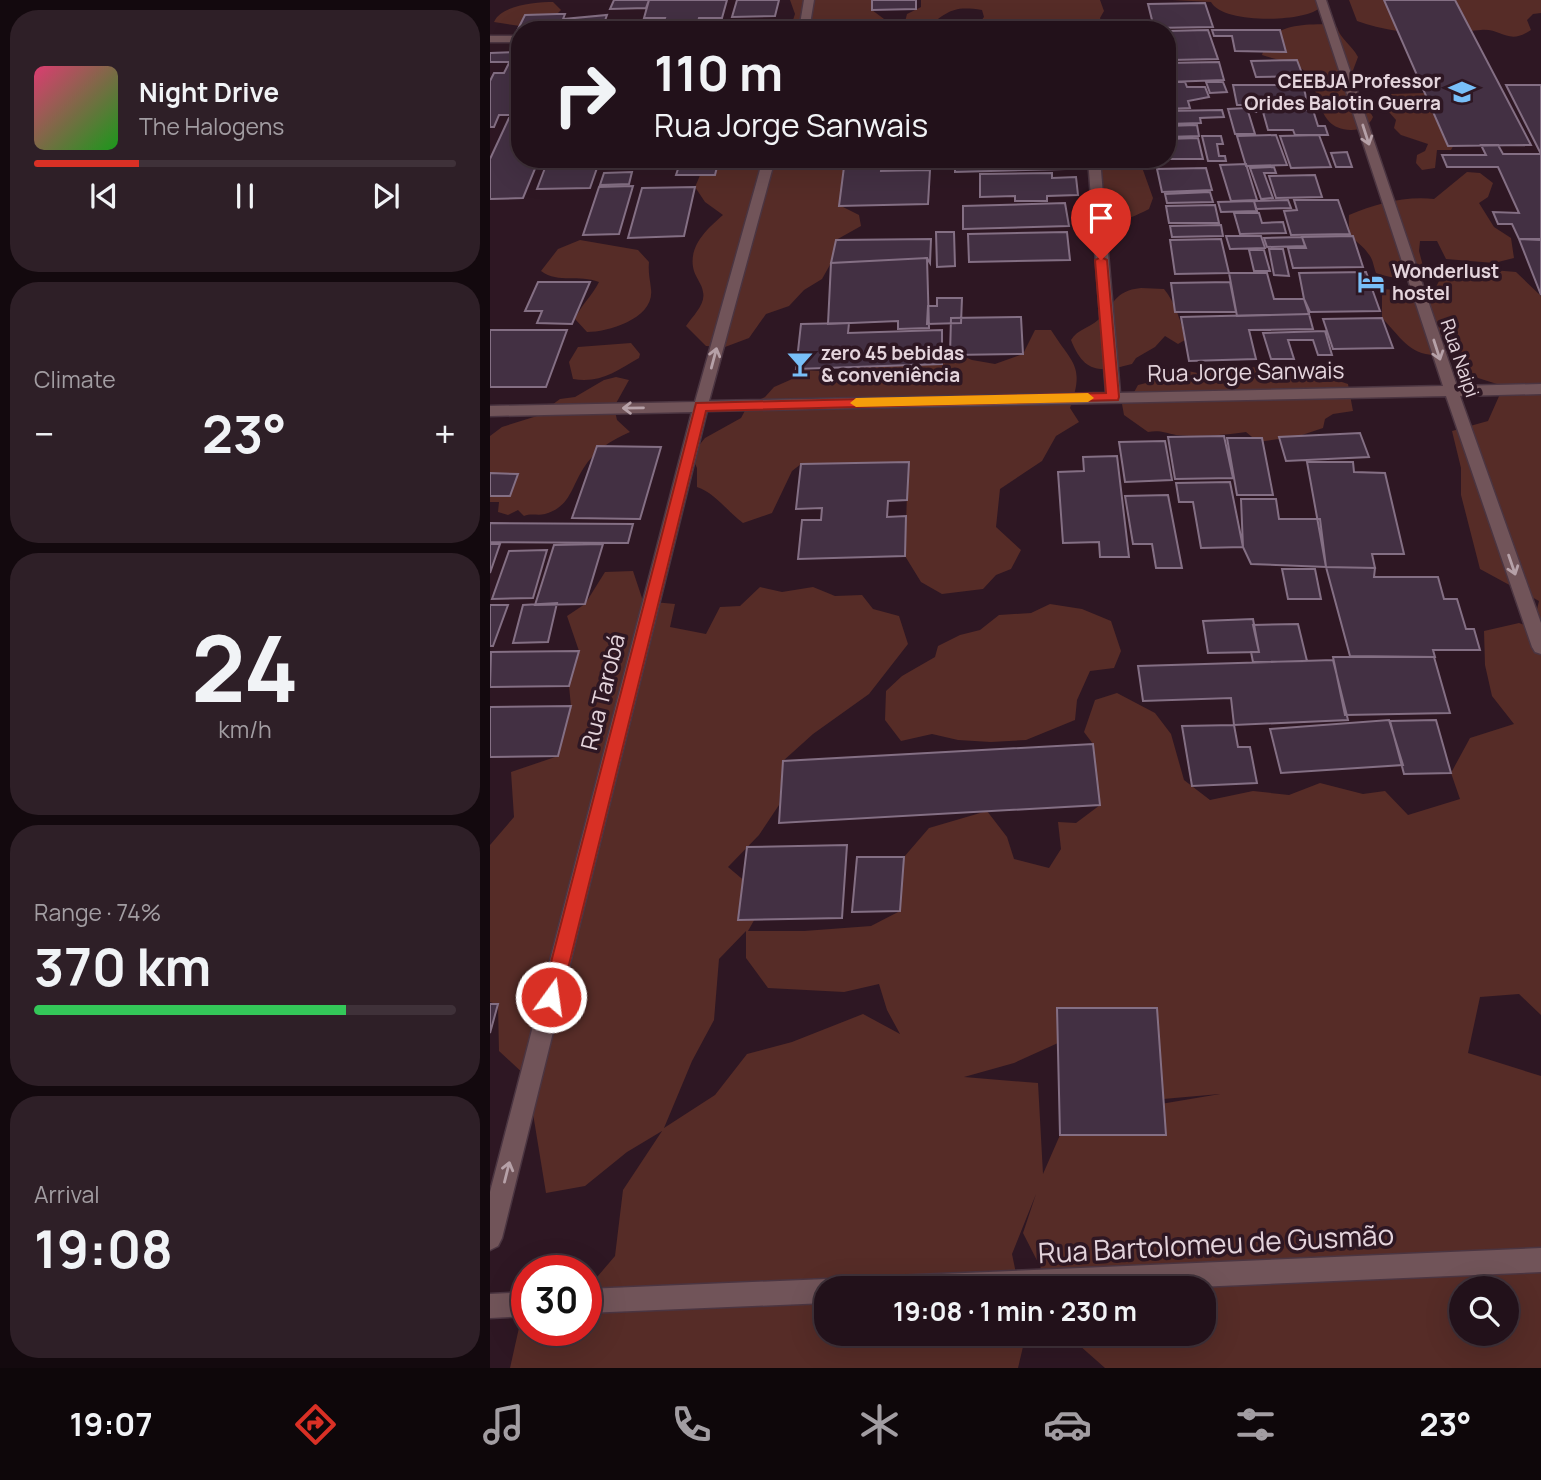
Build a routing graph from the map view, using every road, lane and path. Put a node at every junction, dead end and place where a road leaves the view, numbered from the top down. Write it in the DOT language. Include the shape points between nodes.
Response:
graph roads {
  1 [pos="809,0"];
  2 [pos="1321,0"];
  3 [pos="806,21"];
  4 [pos="490,39"];
  5 [pos="511,39"];
  6 [pos="767,168"];
  7 [pos="1095,168"];
  8 [pos="1541,389"];
  9 [pos="1451,390"];
  10 [pos="1113,397"];
  11 [pos="701,406"];
  12 [pos="490,411"];
  13 [pos="1541,647"];
  14 [pos="490,1238"];
  15 [pos="1541,1260"];
  16 [pos="1171,1276"];
  17 [pos="814,1292"];
  18 [pos="602,1300"];
  19 [pos="511,1305"];
  20 [pos="490,1306"];
  1 -- 3 [label="street"];
  2 -- 9 [label="street, Rua Naipi, one-way"];
  4 -- 5 [label="street"];
  11 -- 6 [label="street, Rua Tarobá, one-way"];
  7 -- 10 [label="street"];
  8 -- 9 [label="street, Rua Jorge Sanwais"];
  9 -- 10 [label="street, Rua Jorge Sanwais"];
  9 -- 13 [label="street, Rua Naipi, one-way"];
  10 -- 11 [label="street, Rua Jorge Sanwais"];
  11 -- 12 [label="street, Rua Jorge Sanwais, one-way"];
  14 -- 11 [label="street, Rua Tarobá, one-way"];
  15 -- 16 [label="street, Rua Bartolomeu de Gusmão"];
  17 -- 18 [label="street"];
  19 -- 20 [label="street"];
}
